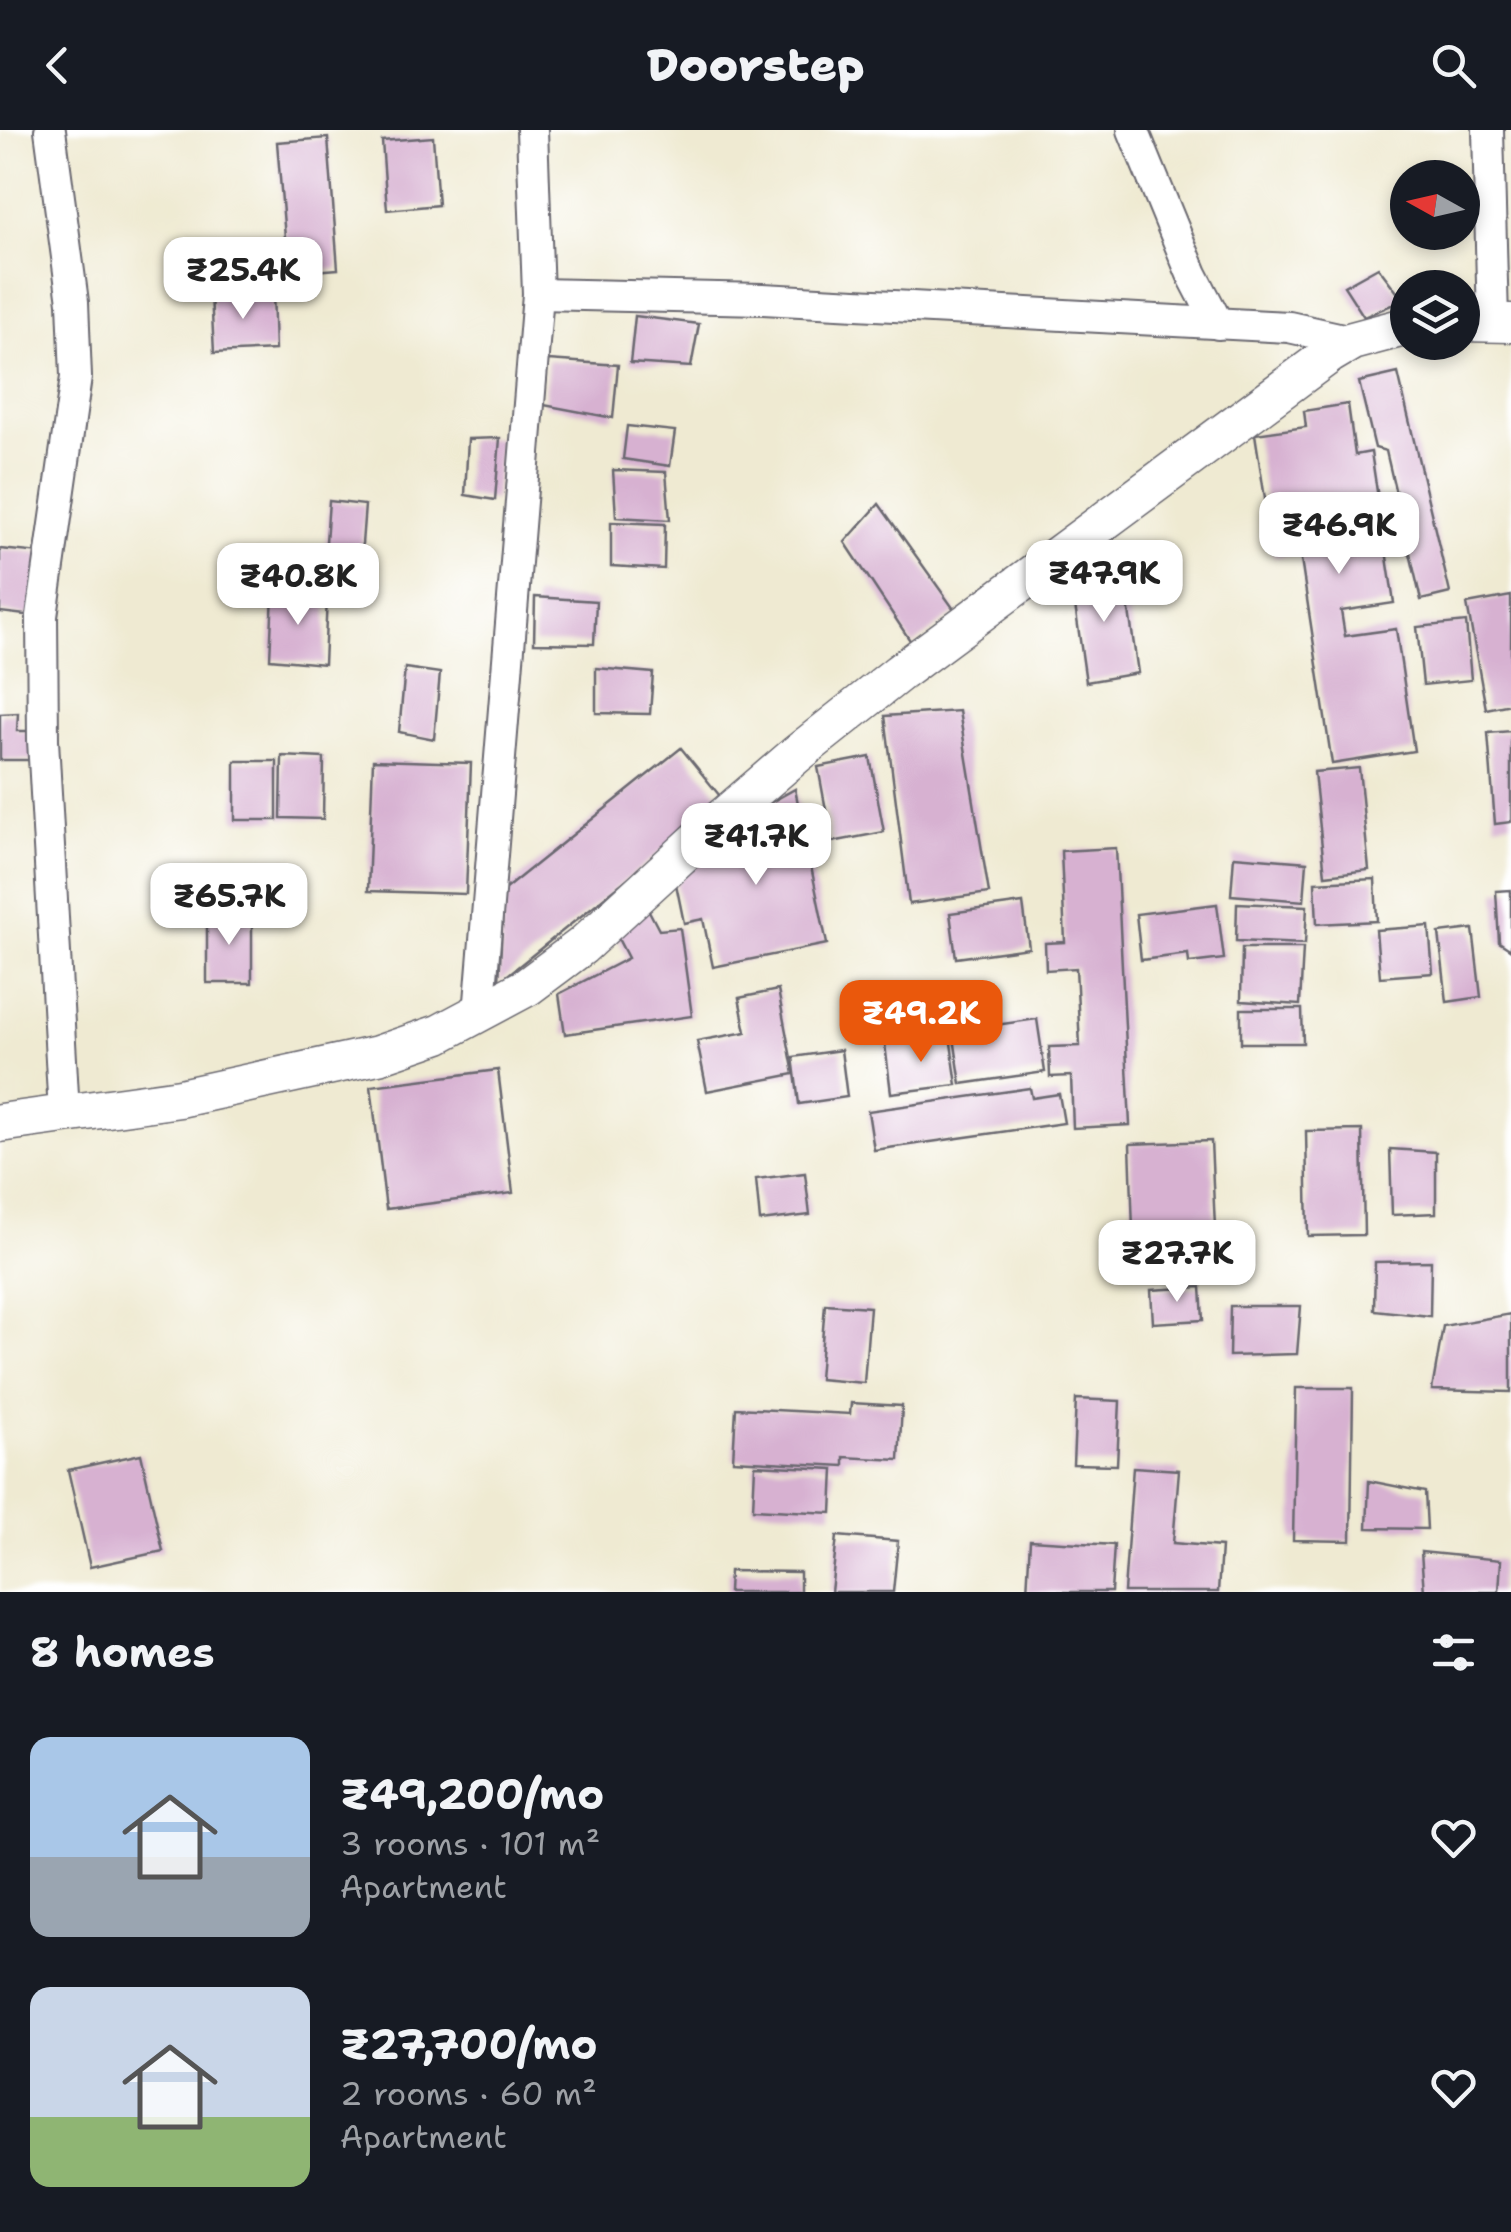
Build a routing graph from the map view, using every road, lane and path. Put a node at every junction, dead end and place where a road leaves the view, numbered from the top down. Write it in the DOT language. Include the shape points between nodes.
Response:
graph roads {
  1 [pos="50,130"];
  2 [pos="532,130"];
  3 [pos="1133,130"];
  4 [pos="1488,130"];
  5 [pos="538,294"];
  6 [pos="1489,322"];
  7 [pos="1218,324"];
  8 [pos="1390,331"];
  9 [pos="1352,341"];
  10 [pos="479,1014"];
  11 [pos="64,1113"];
  12 [pos="0,1123"];
  1 -- 11 [label="street" via="76,377 42,616"];
  2 -- 5 [label="street"];
  3 -- 7 [label="street"];
  4 -- 6 [label="street"];
  5 -- 7 [label="street"];
  5 -- 10 [label="street"];
  7 -- 9 [label="street" via="1289,327"];
  8 -- 9 [label="street"];
  9 -- 10 [label="street" via="899,673 754,790 582,946"];
  10 -- 11 [label="street" via="378,1055 180,1098"];
  11 -- 12 [label="street"];
}
